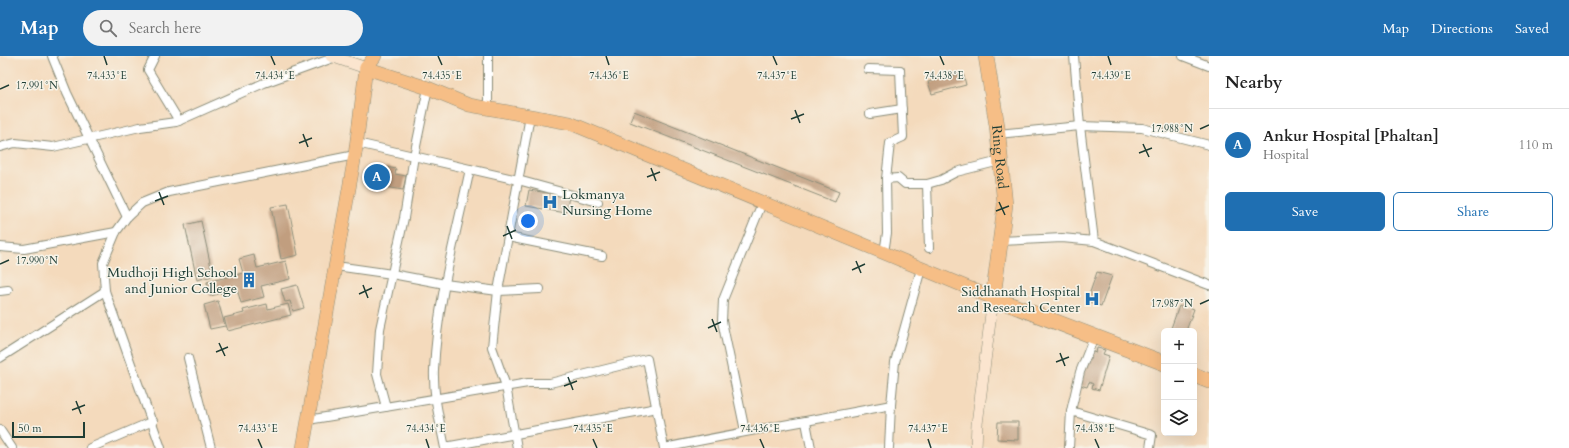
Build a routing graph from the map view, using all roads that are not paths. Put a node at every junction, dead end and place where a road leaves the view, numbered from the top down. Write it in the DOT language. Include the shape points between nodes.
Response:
graph roads {
  1 [pos="52,56"];
  2 [pos="155,56"];
  3 [pos="375,56"];
  4 [pos="488,56"];
  5 [pos="986,56"];
  6 [pos="1074,56"];
  7 [pos="1183,56"];
  8 [pos="332,57"];
  9 [pos="1209,66"];
  10 [pos="366,68"];
  11 [pos="868,69"];
  12 [pos="428,88"];
  13 [pos="488,108"];
  14 [pos="902,109"];
  15 [pos="870,114"];
  16 [pos="530,116"];
  17 [pos="179,121"];
  18 [pos="1080,126"];
  19 [pos="998,134"];
  20 [pos="89,139"];
  21 [pos="1209,145"];
  22 [pos="0,147"];
  23 [pos="356,149"];
  24 [pos="414,156"];
  25 [pos="1000,161"];
  26 [pos="470,169"];
  27 [pos="886,179"];
  28 [pos="518,180"];
  29 [pos="927,184"];
  30 [pos="598,202"];
  31 [pos="762,203"];
  32 [pos="127,217"];
  33 [pos="116,232"];
  34 [pos="508,237"];
  35 [pos="1000,241"];
  36 [pos="1094,241"];
  37 [pos="0,247"];
  38 [pos="928,248"];
  39 [pos="884,253"];
  40 [pos="602,256"];
  41 [pos="336,266"];
  42 [pos="921,269"];
  43 [pos="392,274"];
  44 [pos="445,284"];
  45 [pos="1209,285"];
  46 [pos="540,289"];
  47 [pos="105,291"];
  48 [pos="498,291"];
  49 [pos="993,298"];
  50 [pos="1094,337"];
  51 [pos="0,358"];
  52 [pos="188,358"];
  53 [pos="1161,362"];
  54 [pos="1197,376"];
  55 [pos="1209,381"];
  56 [pos="506,386"];
  57 [pos="436,399"];
  58 [pos="890,405"];
  59 [pos="386,407"];
  60 [pos="657,408"];
  61 [pos="1071,411"];
  62 [pos="308,420"];
  63 [pos="153,421"];
  64 [pos="806,422"];
  65 [pos="0,430"];
  66 [pos="745,431"];
  67 [pos="514,434"];
  68 [pos="12,448"];
  69 [pos="90,448"];
  70 [pos="161,448"];
  71 [pos="211,448"];
  72 [pos="303,448"];
  73 [pos="445,448"];
  74 [pos="517,448"];
  75 [pos="664,448"];
  76 [pos="811,448"];
  77 [pos="889,448"];
  78 [pos="976,448"];
  79 [pos="1069,448"];
  80 [pos="1150,448"];
  1 -- 20 [label="street"];
  2 -- 17 [label="street" via="148,70"];
  3 -- 10 [label="main road"];
  4 -- 13 [label="street"];
  5 -- 19 [label="highway, Ring Road"];
  6 -- 18 [label="street"];
  7 -- 9 [label="street"];
  8 -- 10 [label="main road"];
  8 -- 17 [label="street" via="264,83"];
  10 -- 12 [label="main road"];
  10 -- 23 [label="main road"];
  11 -- 14 [label="street" via="900,70"];
  12 -- 13 [label="main road" via="469,105"];
  12 -- 24 [label="street"];
  13 -- 16 [label="main road"];
  14 -- 15 [label="street"];
  14 -- 27 [label="street" via="903,137 890,143"];
  16 -- 28 [label="street"];
  16 -- 31 [label="main road" via="570,123"];
  17 -- 20 [label="street" via="140,126"];
  18 -- 19 [label="street"];
  18 -- 21 [label="street" via="1142,128"];
  18 -- 36 [label="street"];
  19 -- 25 [label="highway, Ring Road"];
  20 -- 22 [label="street" via="53,147 15,143"];
  20 -- 32 [label="street"];
  23 -- 24 [label="street"];
  23 -- 32 [label="street" via="169,192 142,204"];
  23 -- 41 [label="main road"];
  24 -- 26 [label="street"];
  24 -- 43 [label="street"];
  25 -- 29 [label="street" via="956,172"];
  25 -- 35 [label="highway, Ring Road" via="1005,205"];
  26 -- 28 [label="street"];
  26 -- 44 [label="street"];
  27 -- 29 [label="street" via="898,178 905,184"];
  27 -- 39 [label="street" via="888,233"];
  28 -- 30 [label="street"];
  28 -- 34 [label="street"];
  29 -- 38 [label="street"];
  31 -- 39 [label="main road"];
  31 -- 66 [label="street" via="722,300 722,321"];
  32 -- 33 [label="street"];
  33 -- 37 [label="street" via="24,249"];
  33 -- 47 [label="street" via="103,264"];
  34 -- 40 [label="street"];
  34 -- 48 [label="street"];
  35 -- 36 [label="street" via="1062,238"];
  35 -- 49 [label="highway, Ring Road"];
  36 -- 45 [label="street"];
  39 -- 42 [label="main road"];
  41 -- 43 [label="street"];
  41 -- 62 [label="main road"];
  42 -- 49 [label="main road"];
  42 -- 58 [label="street" via="895,362"];
  43 -- 44 [label="street"];
  43 -- 59 [label="street" via="380,329 377,374"];
  44 -- 48 [label="street"];
  44 -- 57 [label="street" via="434,370"];
  46 -- 48 [label="street"];
  47 -- 51 [label="street"];
  47 -- 63 [label="street"];
  48 -- 56 [label="street" via="492,348"];
  49 -- 50 [label="highway"];
  49 -- 78 [label="main road, Ring Road"];
  50 -- 53 [label="highway"];
  50 -- 61 [label="street" via="1080,372"];
  52 -- 71 [label="street"];
  54 -- 55 [label="highway"];
  56 -- 57 [label="street"];
  56 -- 60 [label="street" via="550,383 647,359"];
  56 -- 67 [label="street"];
  57 -- 59 [label="street"];
  57 -- 73 [label="street"];
  58 -- 64 [label="street"];
  58 -- 77 [label="street"];
  59 -- 62 [label="street"];
  60 -- 67 [label="street"];
  60 -- 75 [label="street"];
  61 -- 79 [label="street"];
  61 -- 80 [label="street" via="1152,435"];
  62 -- 72 [label="main road"];
  63 -- 69 [label="street"];
  63 -- 70 [label="street"];
  64 -- 66 [label="street"];
  64 -- 76 [label="street"];
  65 -- 68 [label="street"];
  66 -- 75 [label="street"];
  67 -- 73 [label="street"];
  67 -- 74 [label="street"];
}
